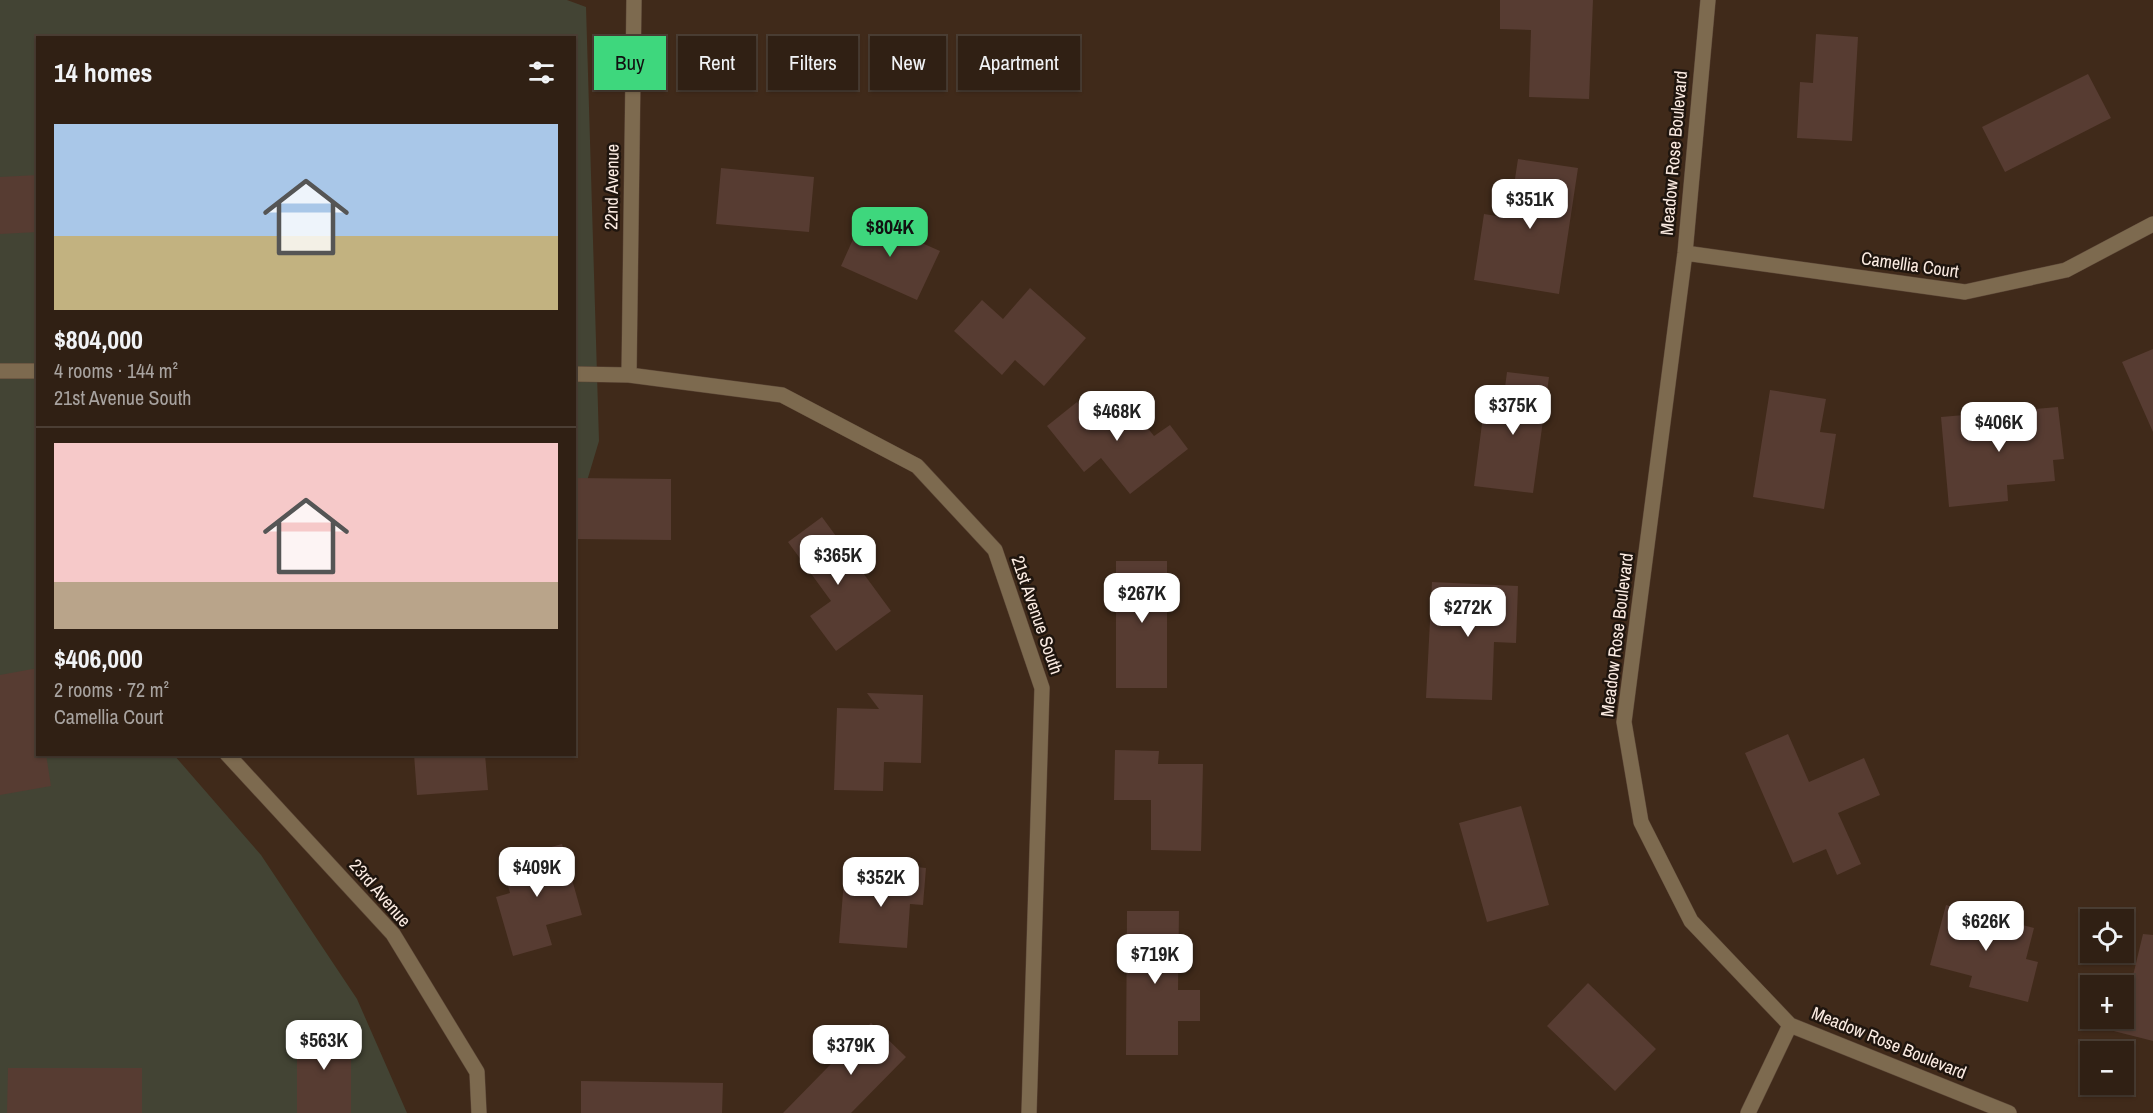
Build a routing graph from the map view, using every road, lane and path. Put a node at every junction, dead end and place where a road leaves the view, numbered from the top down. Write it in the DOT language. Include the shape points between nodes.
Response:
graph roads {
  1 [pos="634,0"];
  2 [pos="1708,0"];
  3 [pos="2153,224"];
  4 [pos="1685,253"];
  5 [pos="0,371"];
  6 [pos="36,371"];
  7 [pos="576,374"];
  8 [pos="629,375"];
  9 [pos="229,756"];
  10 [pos="1790,1025"];
  11 [pos="479,1113"];
  12 [pos="1029,1113"];
  13 [pos="1748,1113"];
  14 [pos="2009,1113"];
  1 -- 8 [label="street, 22nd Avenue"];
  2 -- 4 [label="street, Meadow Rose Boulevard"];
  3 -- 4 [label="street, Camellia Court" via="2066,270 1965,292"];
  4 -- 10 [label="street, Meadow Rose Boulevard" via="1624,722 1641,822 1691,921"];
  5 -- 6 [label="street"];
  7 -- 8 [label="street, 21st Avenue South"];
  8 -- 12 [label="street, 21st Avenue South" via="782,395 917,465 995,550 1042,688"];
  9 -- 11 [label="street, 23rd Avenue" via="393,934 477,1072"];
  10 -- 13 [label="street"];
  10 -- 14 [label="street, Meadow Rose Boulevard"];
}
